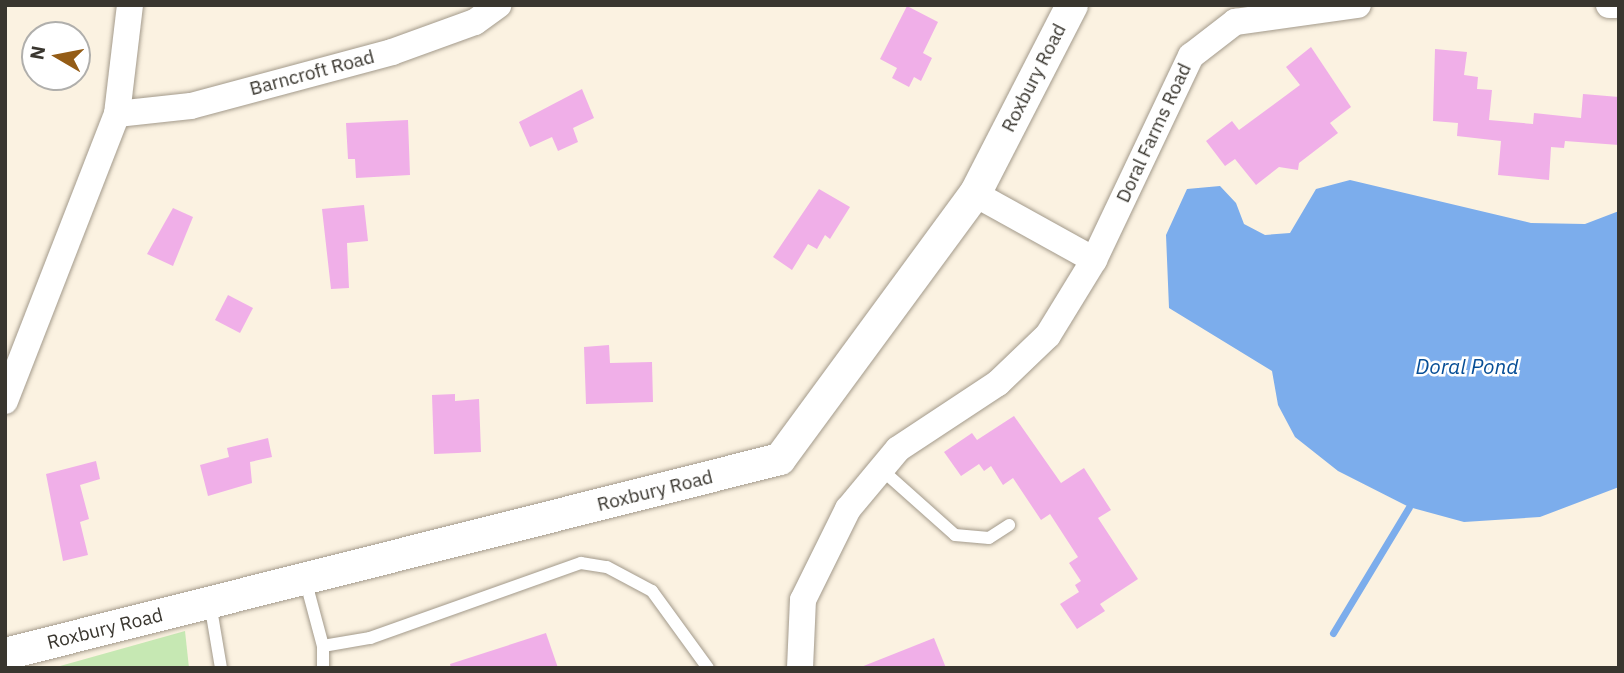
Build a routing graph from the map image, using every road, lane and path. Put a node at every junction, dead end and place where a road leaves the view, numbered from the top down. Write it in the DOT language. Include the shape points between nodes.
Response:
graph roads {
  1 [pos="130,5"];
  2 [pos="498,5"];
  3 [pos="1072,5"];
  4 [pos="1358,5"];
  5 [pos="1609,5"];
  6 [pos="1616,5"];
  7 [pos="117,114"];
  8 [pos="975,194"];
  9 [pos="1094,260"];
  10 [pos="5,401"];
  11 [pos="881,470"];
  12 [pos="1009,525"];
  13 [pos="305,579"];
  14 [pos="209,603"];
  15 [pos="323,646"];
  16 [pos="5,654"];
  17 [pos="222,668"];
  18 [pos="323,668"];
  19 [pos="708,668"];
  20 [pos="800,668"];
  1 -- 7 [label="street"];
  2 -- 7 [label="street, Barncroft Road" via="475,22 392,52 191,106"];
  3 -- 8 [label="street, Roxbury Road"];
  4 -- 9 [label="street, Doral Farms Road" via="1236,22 1191,55"];
  5 -- 6 [label="street"];
  7 -- 10 [label="street"];
  8 -- 9 [label="street"];
  8 -- 13 [label="street, Roxbury Road" via="780,460"];
  9 -- 11 [label="street, Doral Farms Road" via="1048,335 998,383 898,449"];
  11 -- 12 [label="lane" via="955,535 989,538"];
  11 -- 20 [label="street, Doral Farms Road" via="848,509 803,600"];
  13 -- 14 [label="street, Roxbury Road"];
  13 -- 15 [label="lane"];
  14 -- 16 [label="street, Roxbury Road"];
  14 -- 17 [label="lane"];
  15 -- 18 [label="lane"];
  15 -- 19 [label="lane" via="370,638 581,563 607,567 652,591"];
}
